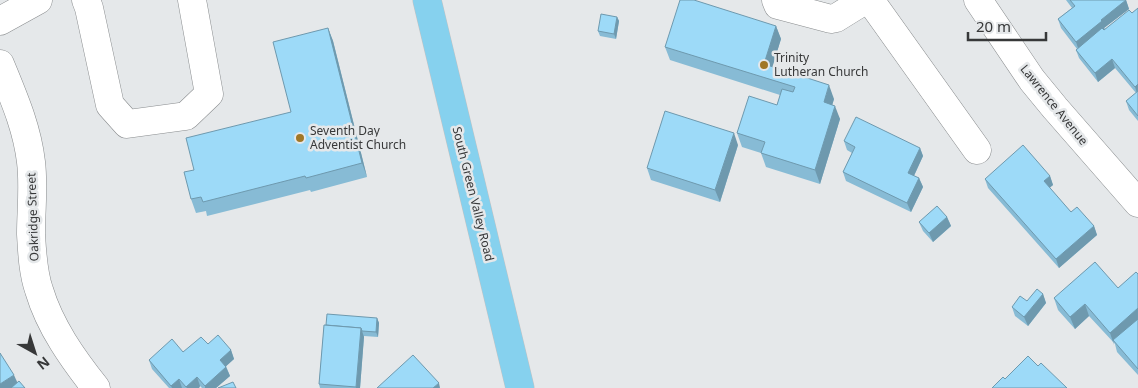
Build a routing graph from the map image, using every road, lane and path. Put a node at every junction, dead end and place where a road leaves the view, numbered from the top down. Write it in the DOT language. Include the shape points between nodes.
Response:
graph roads {
  1 [pos="38,0"];
  2 [pos="86,0"];
  3 [pos="192,0"];
  4 [pos="427,0"];
  5 [pos="776,0"];
  6 [pos="865,0"];
  7 [pos="870,0"];
  8 [pos="978,0"];
  9 [pos="0,21"];
  10 [pos="0,64"];
  11 [pos="977,150"];
  12 [pos="1138,203"];
  13 [pos="96,388"];
  14 [pos="520,388"];
  1 -- 9 [label="street"];
  2 -- 3 [label="street" via="110,105 127,124 186,116 209,94"];
  4 -- 14 [label="main road, South Green Valley Road"];
  5 -- 6 [label="street" via="778,5 831,19"];
  7 -- 11 [label="street"];
  8 -- 12 [label="street, Lawrence Avenue" via="1032,80"];
  10 -- 13 [label="street, Oakridge Street" via="19,109 28,144 31,235 39,291 68,350"];
}
